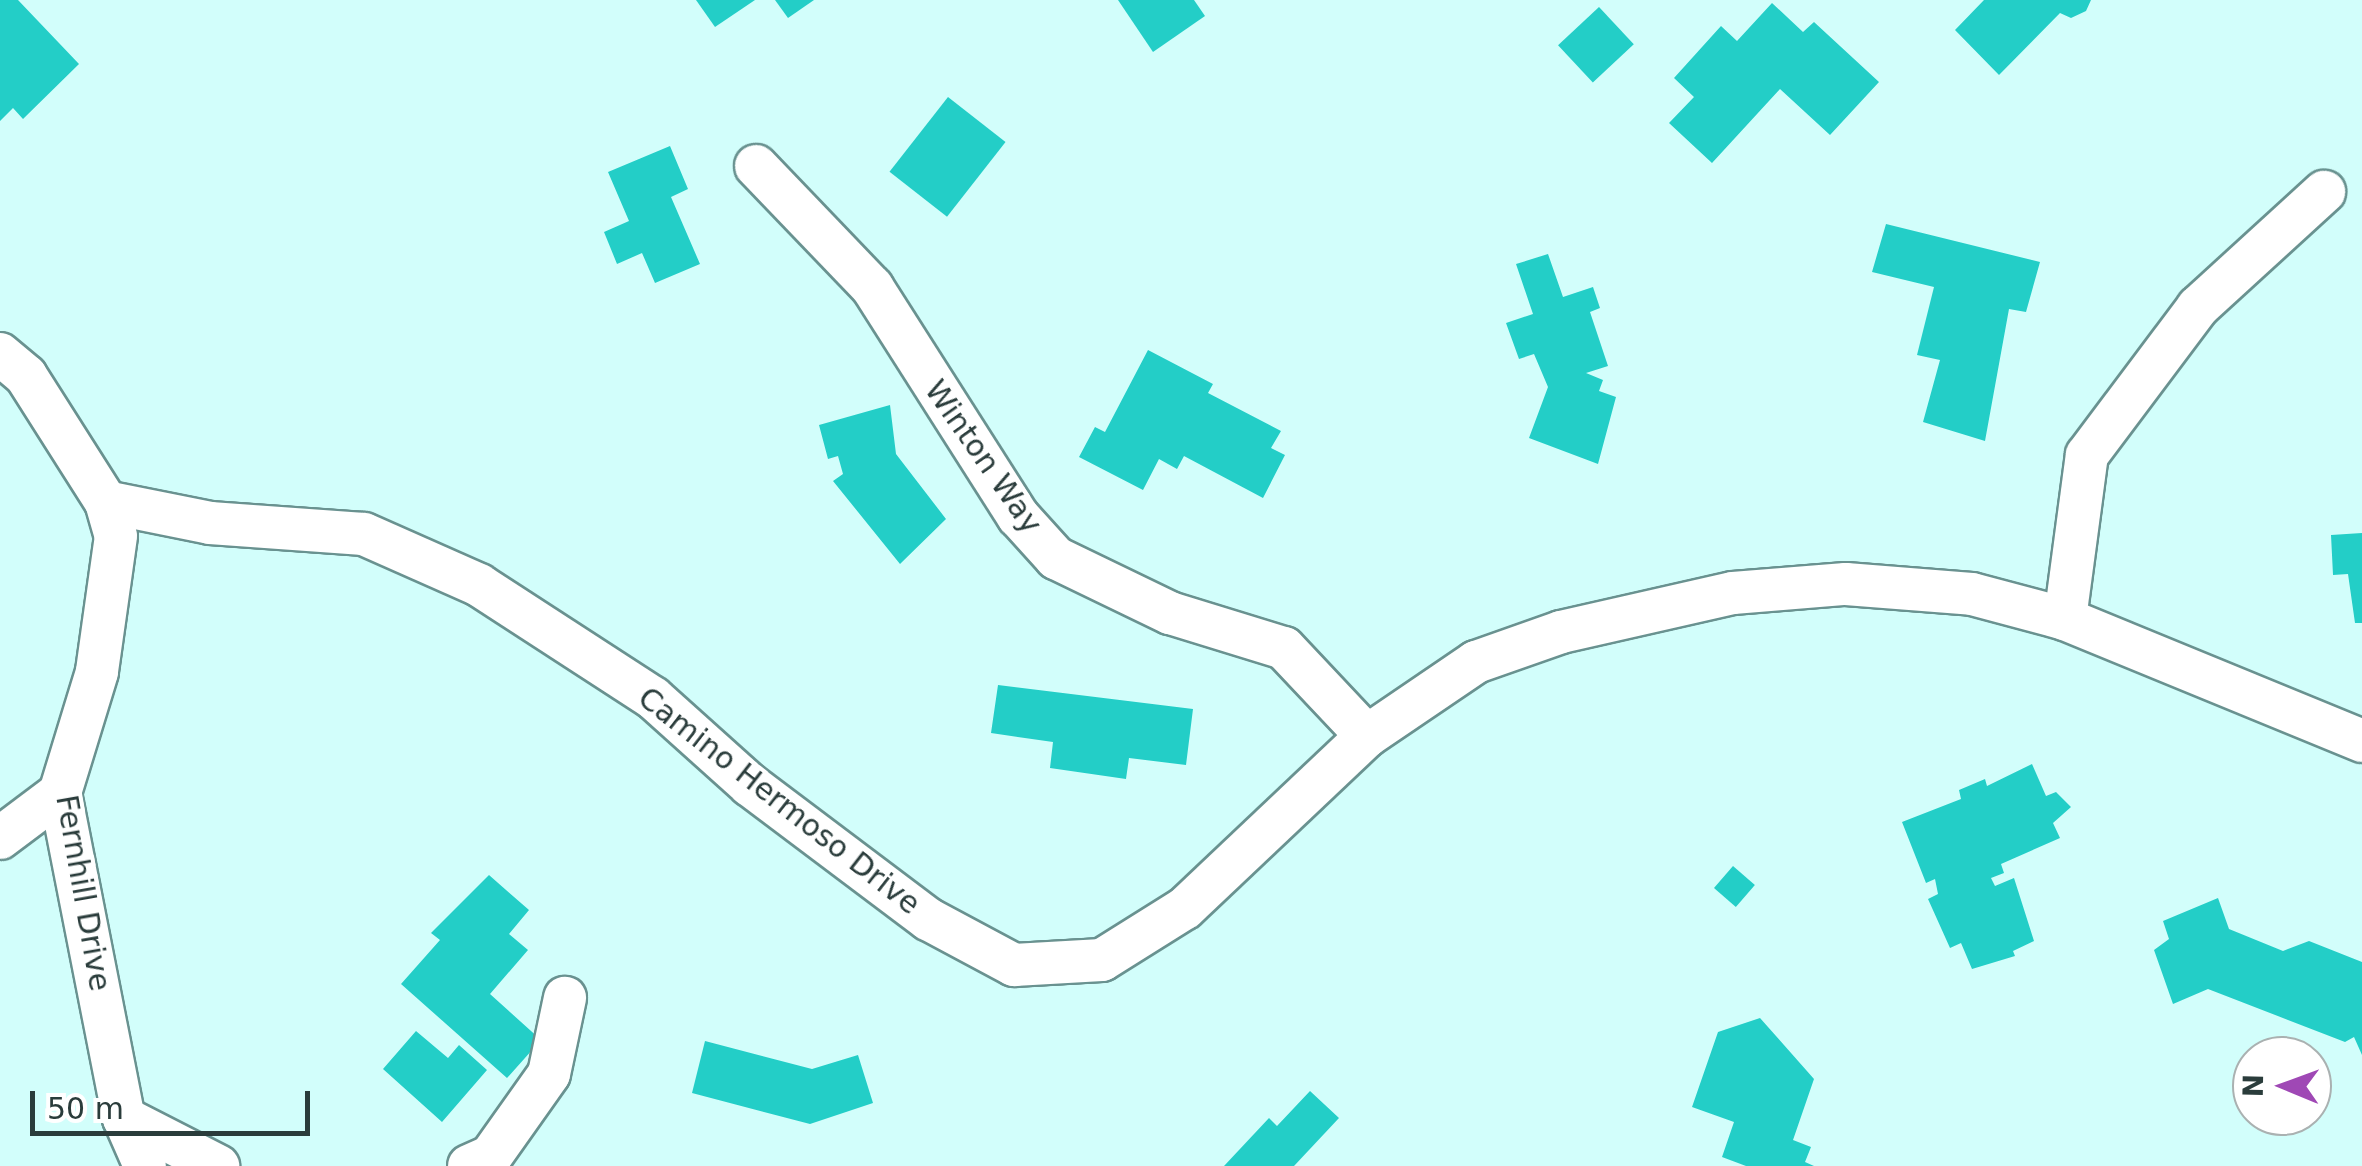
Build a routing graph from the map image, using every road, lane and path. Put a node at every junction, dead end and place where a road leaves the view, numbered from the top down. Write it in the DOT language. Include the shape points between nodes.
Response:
graph roads {
  1 [pos="756,166"];
  2 [pos="2324,192"];
  3 [pos="0,354"];
  4 [pos="106,502"];
  5 [pos="2065,619"];
  6 [pos="1367,736"];
  7 [pos="2362,741"];
  8 [pos="60,793"];
  9 [pos="0,838"];
  10 [pos="565,998"];
  11 [pos="124,1118"];
  12 [pos="145,1166"];
  13 [pos="218,1166"];
  14 [pos="468,1166"];
  1 -- 6 [label="street, Winton Way" via="872,287 1018,516 1056,558 1170,613 1284,648"];
  2 -- 5 [label="street" via="2198,308 2088,455"];
  3 -- 4 [label="street" via="26,376"];
  4 -- 6 [label="street, Camino Hermoso Drive" via="210,523 364,534 480,585 653,698 750,784 928,919 1014,965 1102,960 1185,908"];
  4 -- 8 [label="street, Fernhill Drive" via="116,536 97,672"];
  5 -- 6 [label="street, Camino Hermoso Drive" via="1957,592 1846,584 1733,593 1561,632 1476,662"];
  5 -- 7 [label="street, Camino Hermoso Drive"];
  8 -- 9 [label="street"];
  8 -- 11 [label="street, Fernhill Drive"];
  10 -- 14 [label="street" via="549,1074 490,1156"];
  11 -- 12 [label="street, Fernhill Drive"];
  11 -- 13 [label="street"];
}
